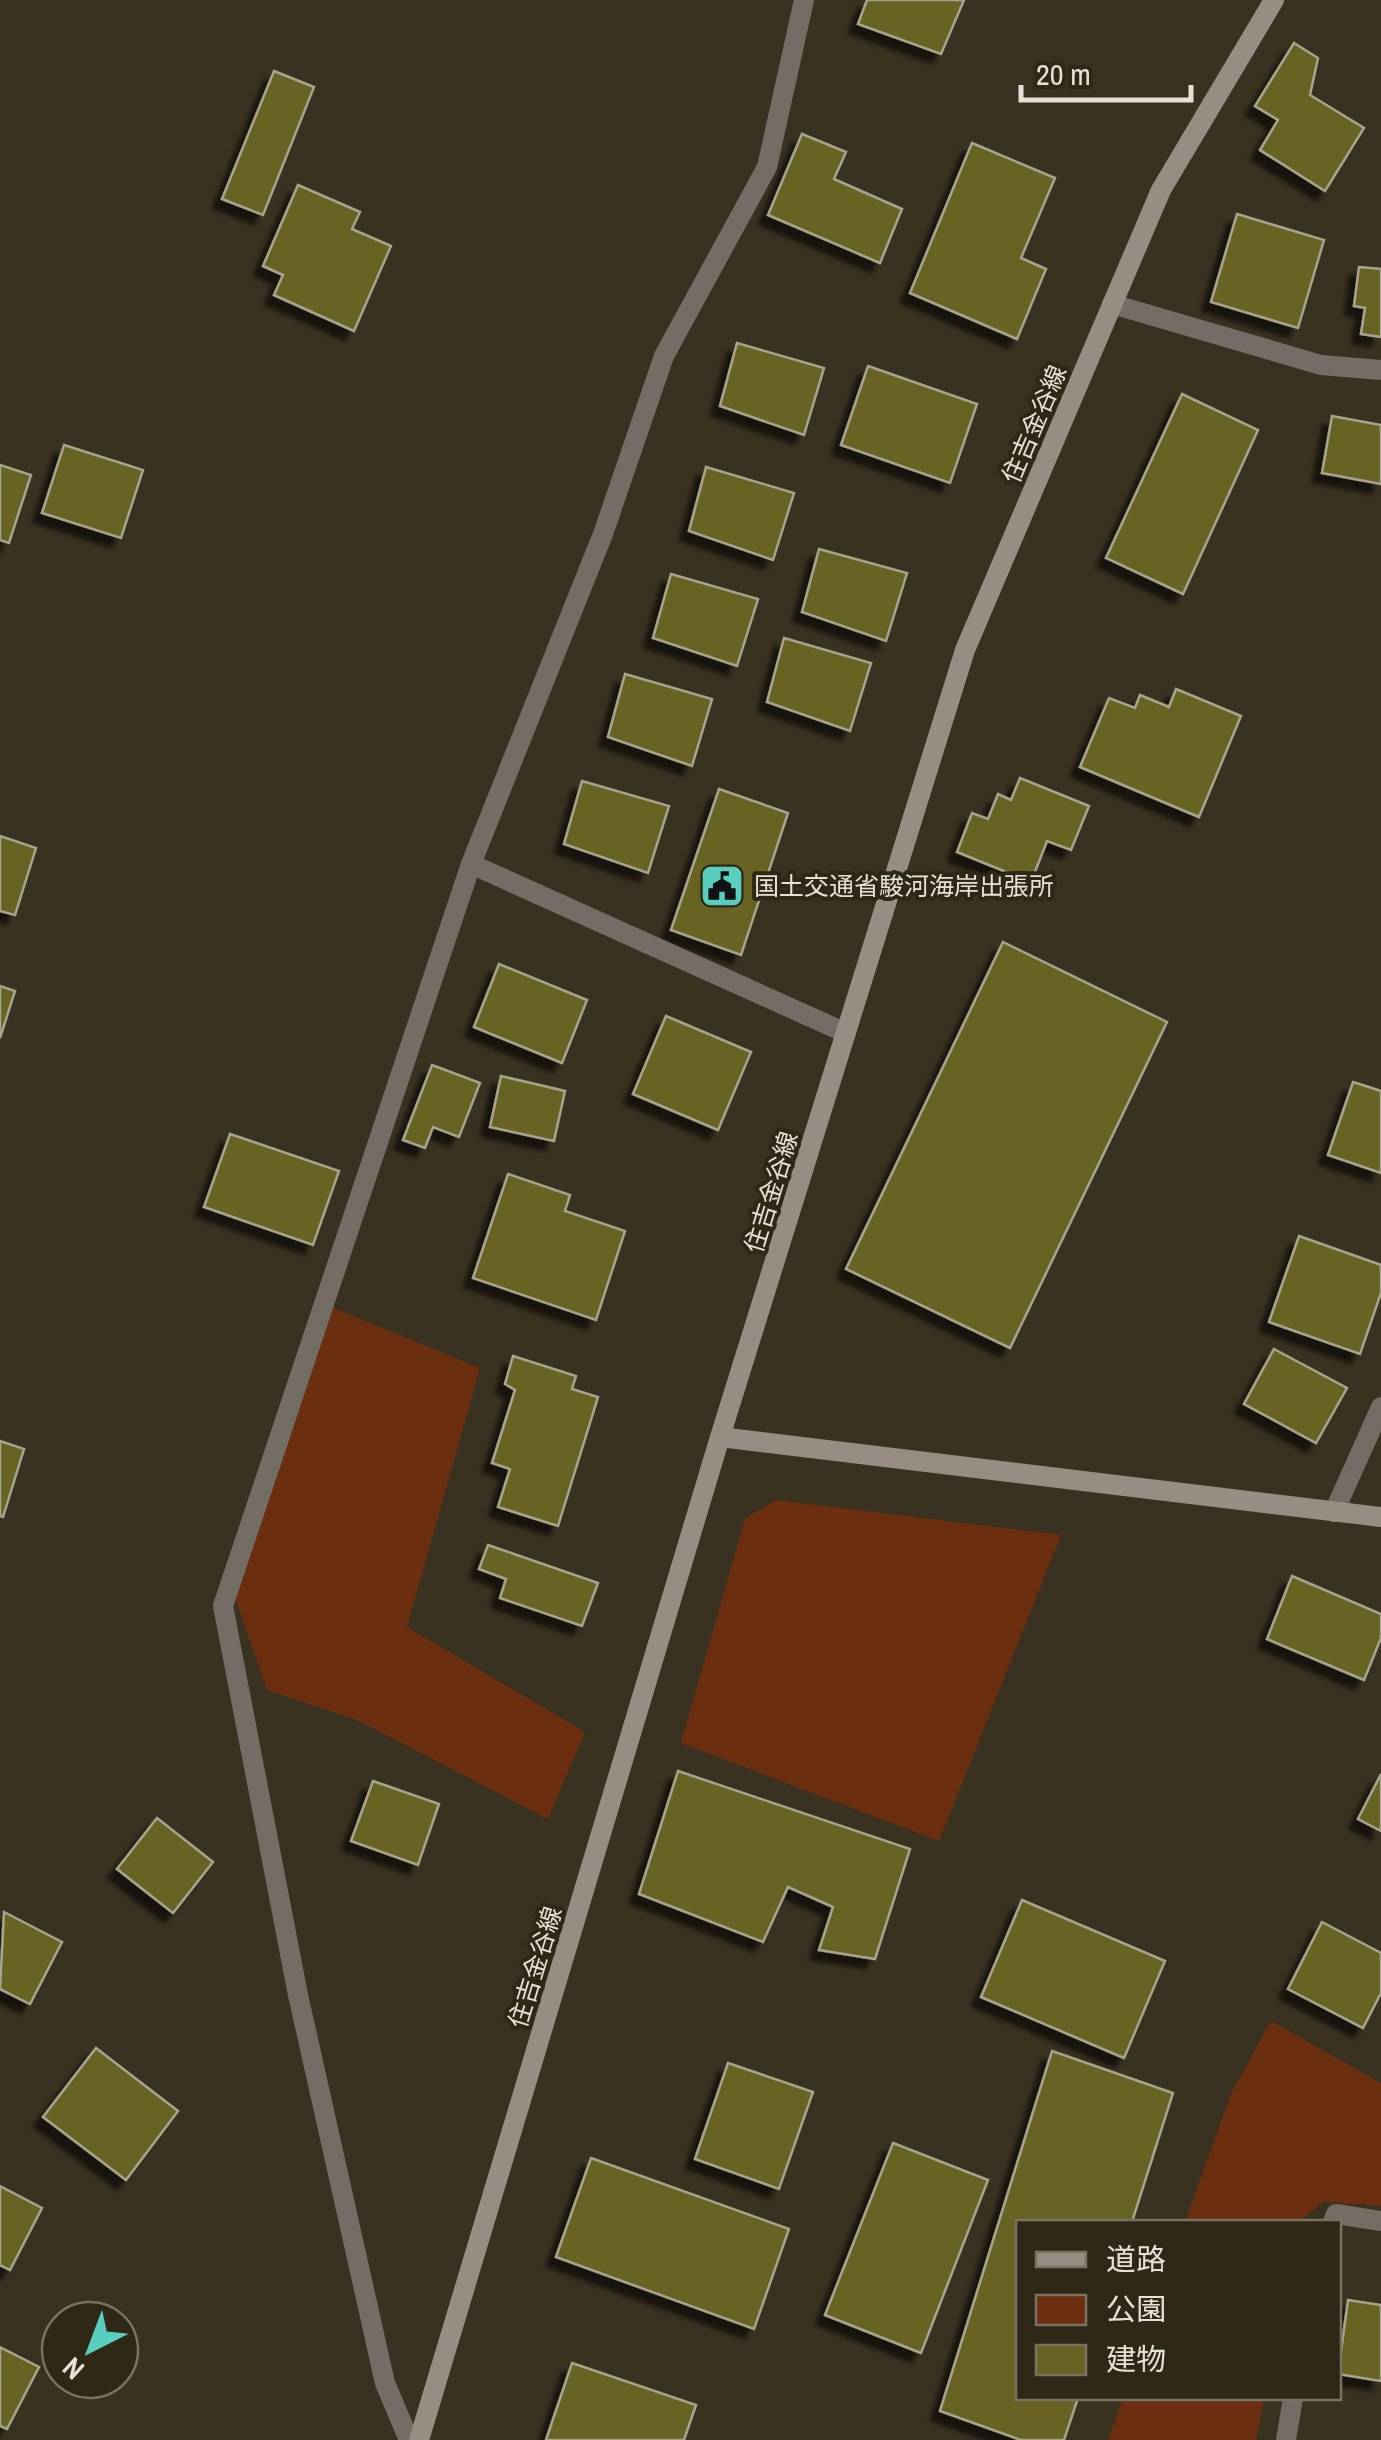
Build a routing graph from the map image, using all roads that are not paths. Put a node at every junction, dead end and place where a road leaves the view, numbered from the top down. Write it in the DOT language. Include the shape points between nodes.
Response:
graph roads {
  1 [pos="804,0"];
  2 [pos="1274,0"];
  3 [pos="1112,304"];
  4 [pos="1381,370"];
  5 [pos="471,864"];
  6 [pos="846,1033"];
  7 [pos="1381,1407"];
  8 [pos="720,1437"];
  9 [pos="1334,1512"];
  10 [pos="1381,1517"];
  11 [pos="1334,2220"];
  12 [pos="1381,2222"];
  13 [pos="1293,2400"];
  14 [pos="410,2440"];
  15 [pos="419,2440"];
  16 [pos="1286,2440"];
  1 -- 5 [label="street" via="767,167 664,356 603,534"];
  2 -- 3 [label="main road, 住吉金谷線" via="1161,190"];
  3 -- 4 [label="street" via="1321,365"];
  3 -- 6 [label="main road, 住吉金谷線" via="966,650"];
  5 -- 6 [label="street"];
  5 -- 14 [label="street" via="223,1606 302,2015 384,2384"];
  6 -- 8 [label="main road, 住吉金谷線"];
  7 -- 9 [label="street"];
  8 -- 9 [label="main road"];
  8 -- 15 [label="main road, 住吉金谷線"];
  9 -- 10 [label="main road"];
  11 -- 12 [label="street" via="1336,2214"];
  13 -- 16 [label="street"];
}
